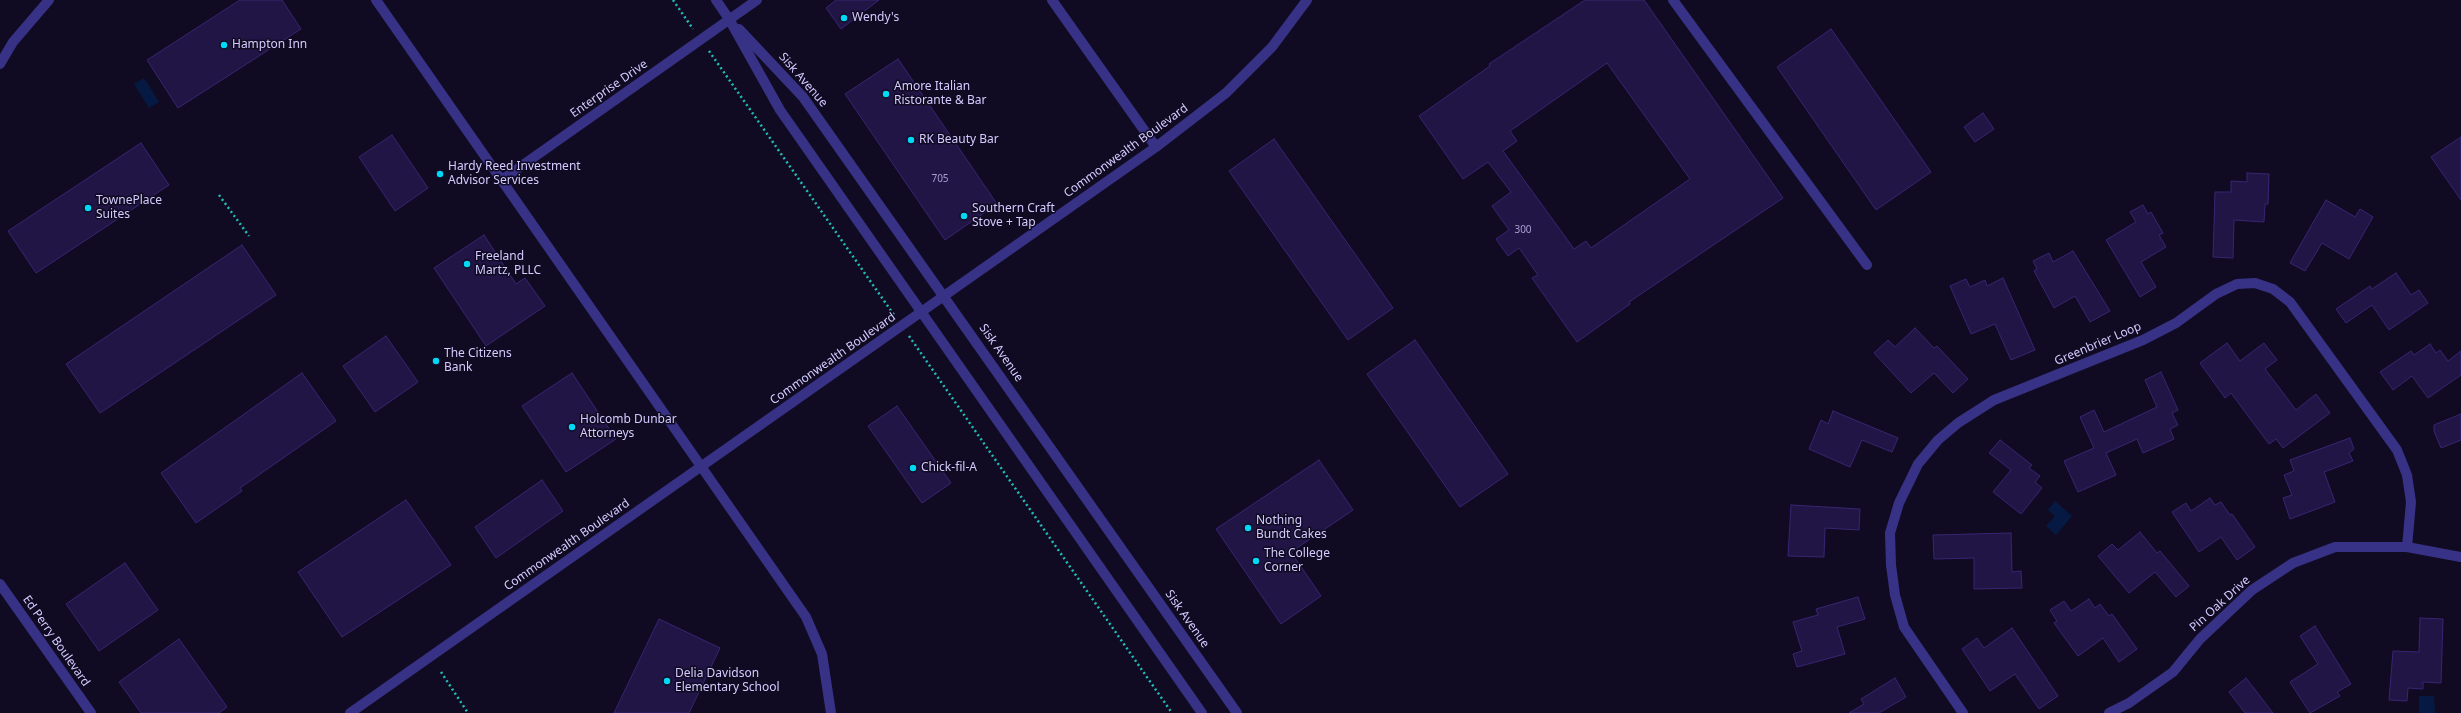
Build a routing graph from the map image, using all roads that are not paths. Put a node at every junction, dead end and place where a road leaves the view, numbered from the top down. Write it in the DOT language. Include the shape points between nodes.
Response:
graph roads {
  1 [pos="49,0"];
  2 [pos="376,0"];
  3 [pos="716,0"];
  4 [pos="756,0"];
  5 [pos="1052,0"];
  6 [pos="1307,0"];
  7 [pos="1673,0"];
  8 [pos="730,19"];
  9 [pos="0,64"];
  10 [pos="1156,147"];
  11 [pos="503,179"];
  12 [pos="1867,265"];
  13 [pos="946,296"];
  14 [pos="921,314"];
  15 [pos="702,466"];
  16 [pos="2407,547"];
  17 [pos="2461,557"];
  18 [pos="0,584"];
  19 [pos="91,713"];
  20 [pos="350,713"];
  21 [pos="831,713"];
  22 [pos="1202,713"];
  23 [pos="1237,713"];
  24 [pos="1963,713"];
  25 [pos="2109,713"];
  1 -- 9 [label="street" via="13,42"];
  2 -- 11 [label="street"];
  3 -- 8 [label="street, Sisk Avenue"];
  4 -- 8 [label="street, Enterprise Drive"];
  5 -- 10 [label="street"];
  6 -- 10 [label="street, Commonwealth Boulevard" via="1272,47 1226,93"];
  7 -- 12 [label="street"];
  8 -- 11 [label="street, Enterprise Drive"];
  8 -- 13 [label="street, Sisk Avenue" via="804,97"];
  8 -- 14 [label="street, Sisk Avenue" via="780,110"];
  10 -- 13 [label="street, Commonwealth Boulevard"];
  11 -- 15 [label="street"];
  13 -- 14 [label="street, Commonwealth Boulevard"];
  13 -- 23 [label="street, Sisk Avenue"];
  14 -- 15 [label="street, Commonwealth Boulevard"];
  14 -- 22 [label="street, Sisk Avenue"];
  15 -- 20 [label="street, Commonwealth Boulevard"];
  15 -- 21 [label="street" via="806,617 822,654"];
  16 -- 17 [label="street, Pin Oak Drive"];
  16 -- 24 [label="street, Greenbrier Loop" via="2412,502 2407,475 2397,450 2290,302 2273,288 2255,283 2237,284 2216,294 2176,323 2143,340 1994,400 1958,423 1938,440 1918,464 1899,503 1890,533 1895,595 1904,627"];
  16 -- 25 [label="street, Pin Oak Drive" via="2335,547 2293,563 2252,590 2200,639 2173,672 2129,703"];
  18 -- 19 [label="street, Ed Perry Boulevard"];
}
